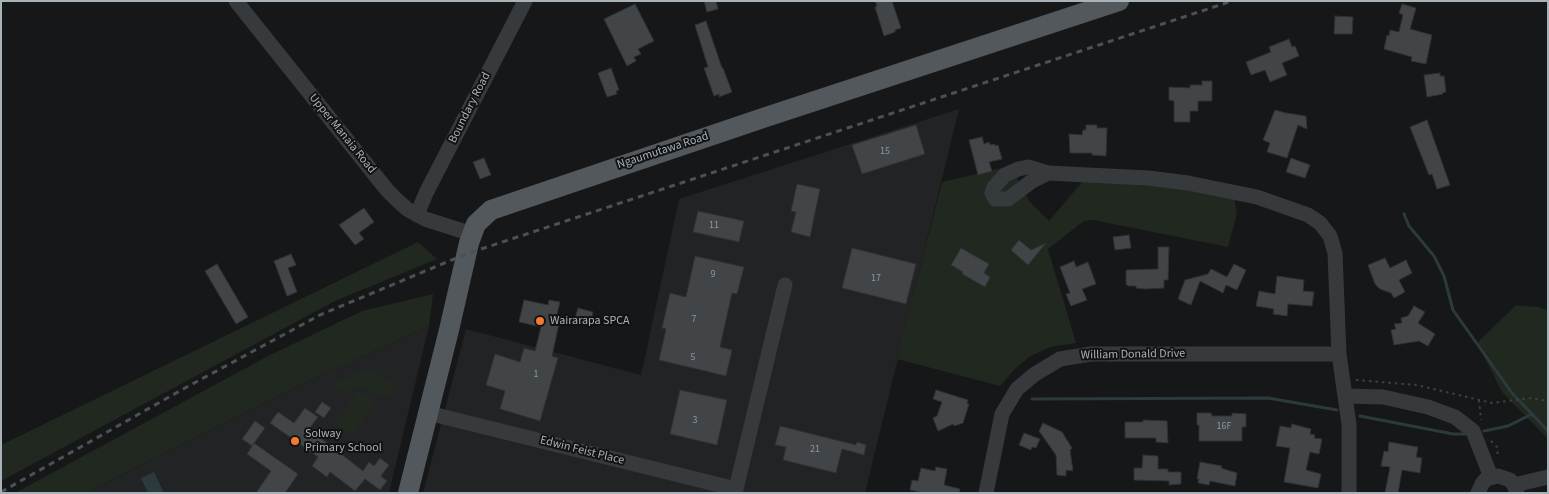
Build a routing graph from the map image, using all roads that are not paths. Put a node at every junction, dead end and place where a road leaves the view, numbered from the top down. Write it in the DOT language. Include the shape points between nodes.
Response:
graph roads {
  1 [pos="236,1"];
  2 [pos="525,1"];
  3 [pos="1119,1"];
  4 [pos="1048,173"];
  5 [pos="417,215"];
  6 [pos="472,234"];
  7 [pos="785,286"];
  8 [pos="1338,354"];
  9 [pos="1346,396"];
  10 [pos="428,413"];
  11 [pos="1548,476"];
  12 [pos="1491,477"];
  13 [pos="1516,489"];
  14 [pos="735,491"];
  15 [pos="408,493"];
  16 [pos="986,493"];
  17 [pos="1349,493"];
  18 [pos="1478,493"];
  1 -- 5 [label="street, Upper Manaia Road" via="387,190"];
  2 -- 5 [label="street, Boundary Road"];
  3 -- 6 [label="main road, Ngaumutawa Road" via="504,205 482,217"];
  4 -- 8 [label="street" via="1188,183 1257,197 1308,215 1330,236 1335,253"];
  5 -- 6 [label="street, Upper Manaia Road"];
  6 -- 10 [label="main road, Ngaumutawa Road"];
  7 -- 14 [label="street, Edwin Feist Place"];
  8 -- 9 [label="street"];
  8 -- 16 [label="street, William Donald Drive" via="1091,354 1060,359 1016,389 1002,414"];
  9 -- 12 [label="street" via="1383,397 1455,417 1473,431"];
  9 -- 17 [label="street"];
  10 -- 14 [label="street, Edwin Feist Place"];
  10 -- 15 [label="main road, Ngaumutawa Road"];
  11 -- 13 [label="street"];
  12 -- 13 [label="street" via="1504,477"];
  12 -- 18 [label="street" via="1482,484"];
}
